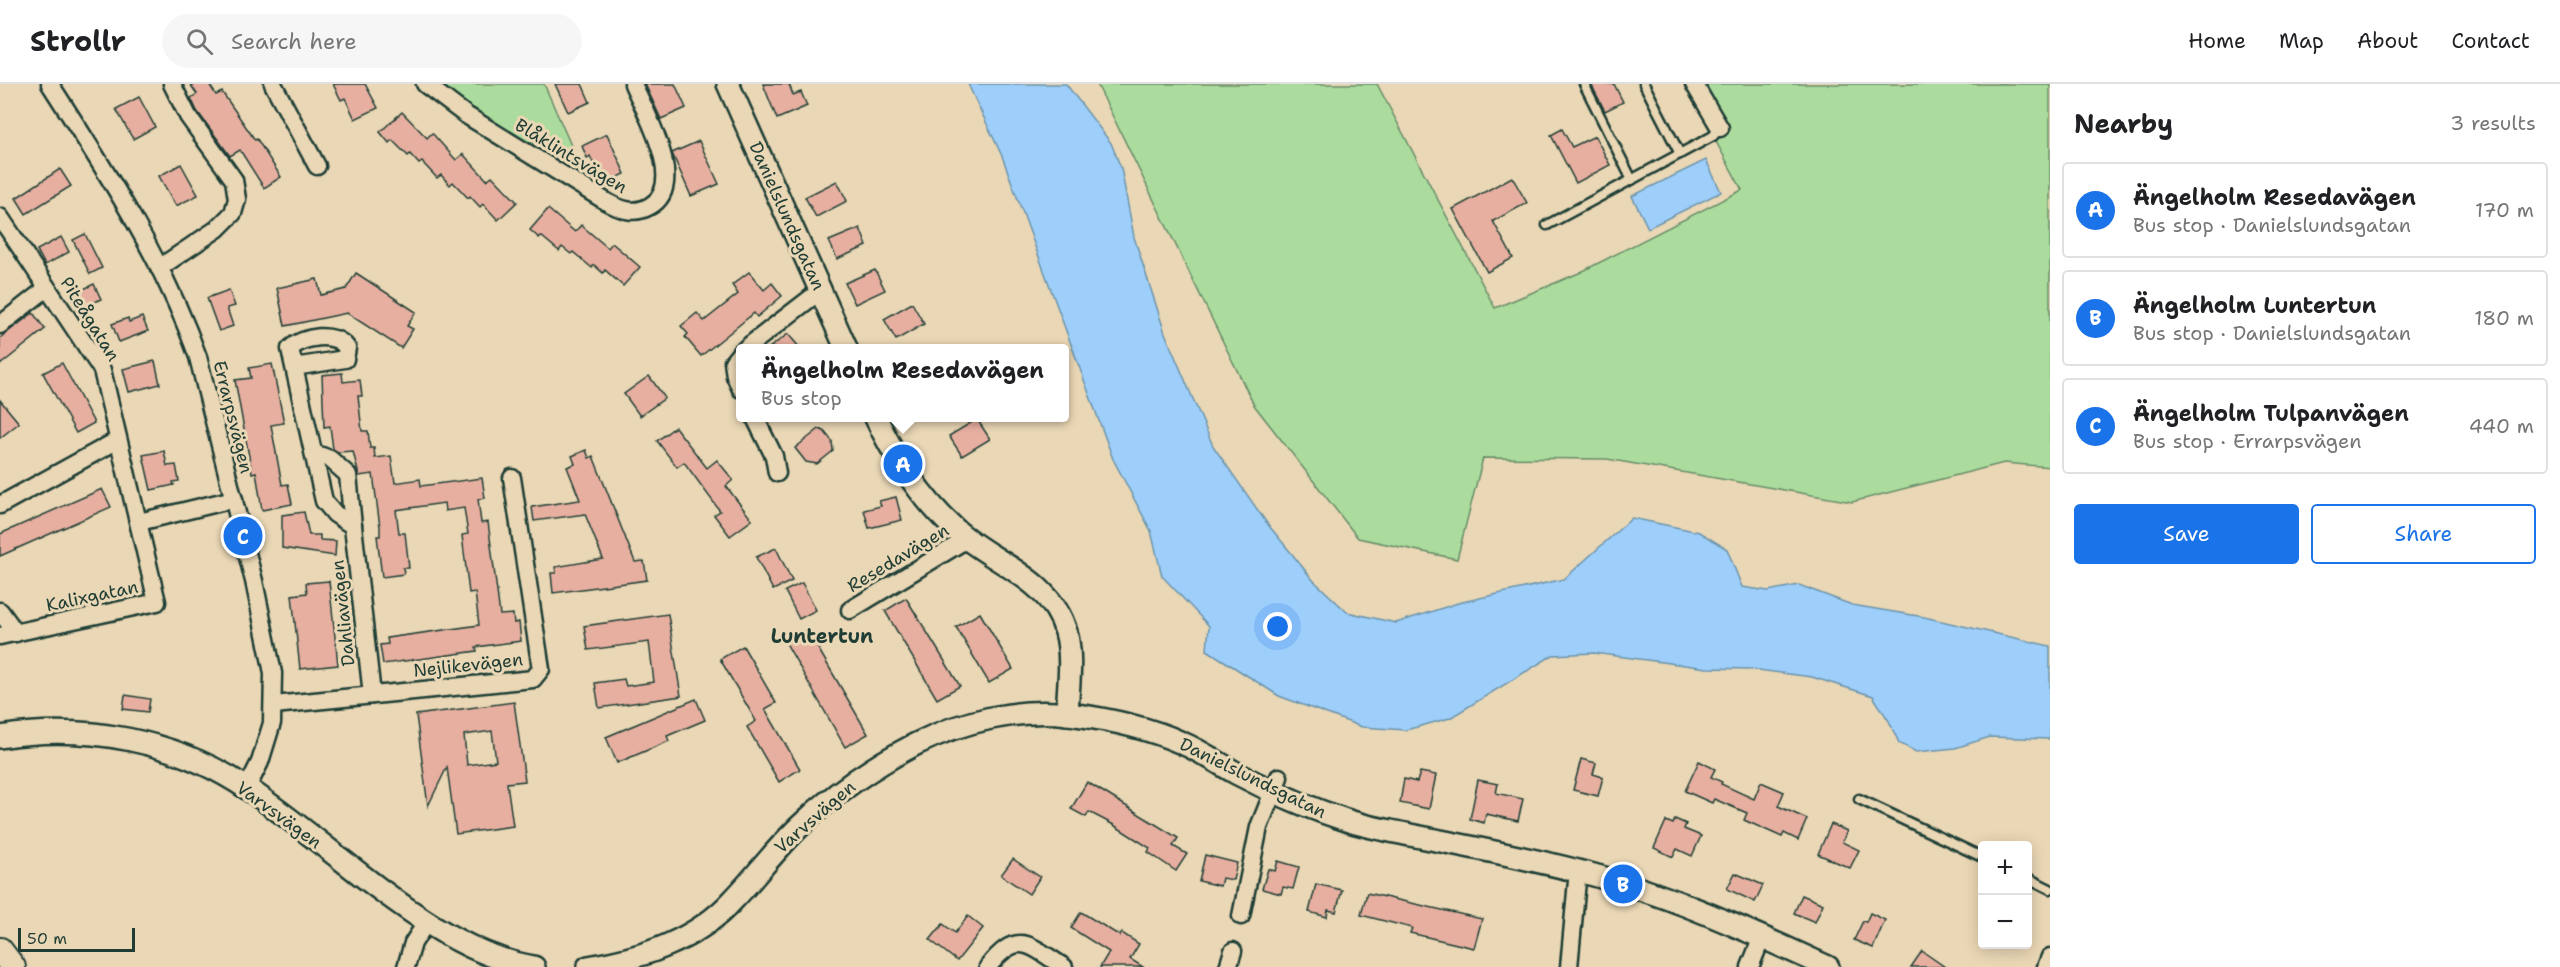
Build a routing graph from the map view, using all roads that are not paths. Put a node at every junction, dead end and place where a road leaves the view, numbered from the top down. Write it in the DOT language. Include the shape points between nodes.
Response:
graph roads {
  1 [pos="50,84"];
  2 [pos="172,84"];
  3 [pos="273,84"];
  4 [pos="425,84"];
  5 [pos="633,84"];
  6 [pos="728,84"];
  7 [pos="1584,84"];
  8 [pos="1644,84"];
  9 [pos="1695,84"];
  10 [pos="1720,128"];
  11 [pos="1680,154"];
  12 [pos="317,166"];
  13 [pos="1632,180"];
  14 [pos="0,217"];
  15 [pos="1547,225"];
  16 [pos="159,268"];
  17 [pos="47,288"];
  18 [pos="820,291"];
  19 [pos="0,325"];
  20 [pos="751,344"];
  21 [pos="844,344"];
  22 [pos="736,359"];
  23 [pos="294,367"];
  24 [pos="736,378"];
  25 [pos="757,422"];
  26 [pos="879,422"];
  27 [pos="118,440"];
  28 [pos="314,453"];
  29 [pos="777,473"];
  30 [pos="512,478"];
  31 [pos="234,499"];
  32 [pos="0,505"];
  33 [pos="139,522"];
  34 [pos="353,526"];
  35 [pos="967,539"];
  36 [pos="850,610"];
  37 [pos="0,611"];
  38 [pos="8,635"];
  39 [pos="372,695"];
  40 [pos="274,705"];
  41 [pos="1067,714"];
  42 [pos="0,737"];
  43 [pos="1276,784"];
  44 [pos="247,788"];
  45 [pos="1859,799"];
  46 [pos="1978,855"];
  47 [pos="1578,870"];
  48 [pos="2032,880"];
  49 [pos="2050,889"];
  50 [pos="1241,916"];
  51 [pos="426,923"];
  52 [pos="1762,937"];
  53 [pos="0,950"];
  54 [pos="2050,957"];
  55 [pos="13,967"];
  56 [pos="406,967"];
  57 [pos="534,967"];
  58 [pos="588,967"];
  59 [pos="988,967"];
  60 [pos="1064,967"];
  61 [pos="1569,967"];
  62 [pos="1750,967"];
  63 [pos="1828,967"];
  64 [pos="2046,967"];
  1 -- 16 [label="street, Errarpsvägen" via="119,192"];
  2 -- 16 [label="street" via="189,116 234,180 237,199 232,213 217,229"];
  3 -- 12 [label="street"];
  4 -- 5 [label="street, Blåklintsvägen" via="466,115 620,210 633,211 659,199 666,175 659,146"];
  6 -- 18 [label="street, Danielslundsgatan"];
  7 -- 13 [label="lane"];
  8 -- 11 [label="lane"];
  9 -- 10 [label="street"];
  10 -- 11 [label="lane"];
  11 -- 13 [label="lane"];
  13 -- 15 [label="lane"];
  14 -- 17 [label="street, Piteågatan"];
  16 -- 31 [label="street, Errarpsvägen" via="198,357"];
  17 -- 19 [label="street"];
  17 -- 27 [label="street, Piteågatan" via="102,370"];
  18 -- 20 [label="street"];
  18 -- 21 [label="street, Danielslundsgatan"];
  22 -- 24 [label="street"];
  23 -- 28 [label="street"];
  25 -- 29 [label="street" via="774,456"];
  26 -- 35 [label="street" via="920,490"];
  27 -- 32 [label="street"];
  27 -- 33 [label="street, Piteågatan"];
  28 -- 34 [label="street" via="324,501"];
  28 -- 34 [label="street, Dahliavägen" via="330,459 348,475"];
  30 -- 39 [label="street, Nejlikevägen" via="541,669 533,679"];
  31 -- 33 [label="street"];
  31 -- 40 [label="street, Errarpsvägen" via="273,673"];
  33 -- 38 [label="street, Kalixgatan" via="157,602"];
  34 -- 39 [label="street, Dahliavägen"];
  35 -- 36 [label="street, Resedavägen"];
  35 -- 41 [label="street" via="1035,584 1060,618 1069,651"];
  37 -- 38 [label="street"];
  39 -- 40 [label="street, Nejlikevägen"];
  40 -- 44 [label="street, Errarpsvägen" via="268,740"];
  41 -- 43 [label="street, Danielslundsgatan" via="1126,724 1180,742"];
  41 -- 58 [label="street, Varvsvägen" via="1026,713 988,719 952,728 918,743 838,793 799,827 732,902 694,932 663,949"];
  42 -- 44 [label="street, Varvsvägen" via="80,731 118,738 173,752"];
  43 -- 47 [label="street, Danielslundsgatan" via="1328,814 1360,824"];
  43 -- 50 [label="street" via="1259,827"];
  44 -- 51 [label="street, Varvsvägen"];
  45 -- 46 [label="lane"];
  47 -- 52 [label="street, Danielslundsgatan" via="1644,890"];
  47 -- 61 [label="street"];
  48 -- 49 [label="lane"];
  51 -- 56 [label="street" via="413,943"];
  51 -- 57 [label="street, Varvsvägen" via="478,951"];
  52 -- 62 [label="street"];
  52 -- 63 [label="street, Danielslundsgatan"];
  53 -- 55 [label="main road"];
  54 -- 64 [label="street"];
  59 -- 60 [label="street" via="1001,950 1016,944 1034,948"];
}
